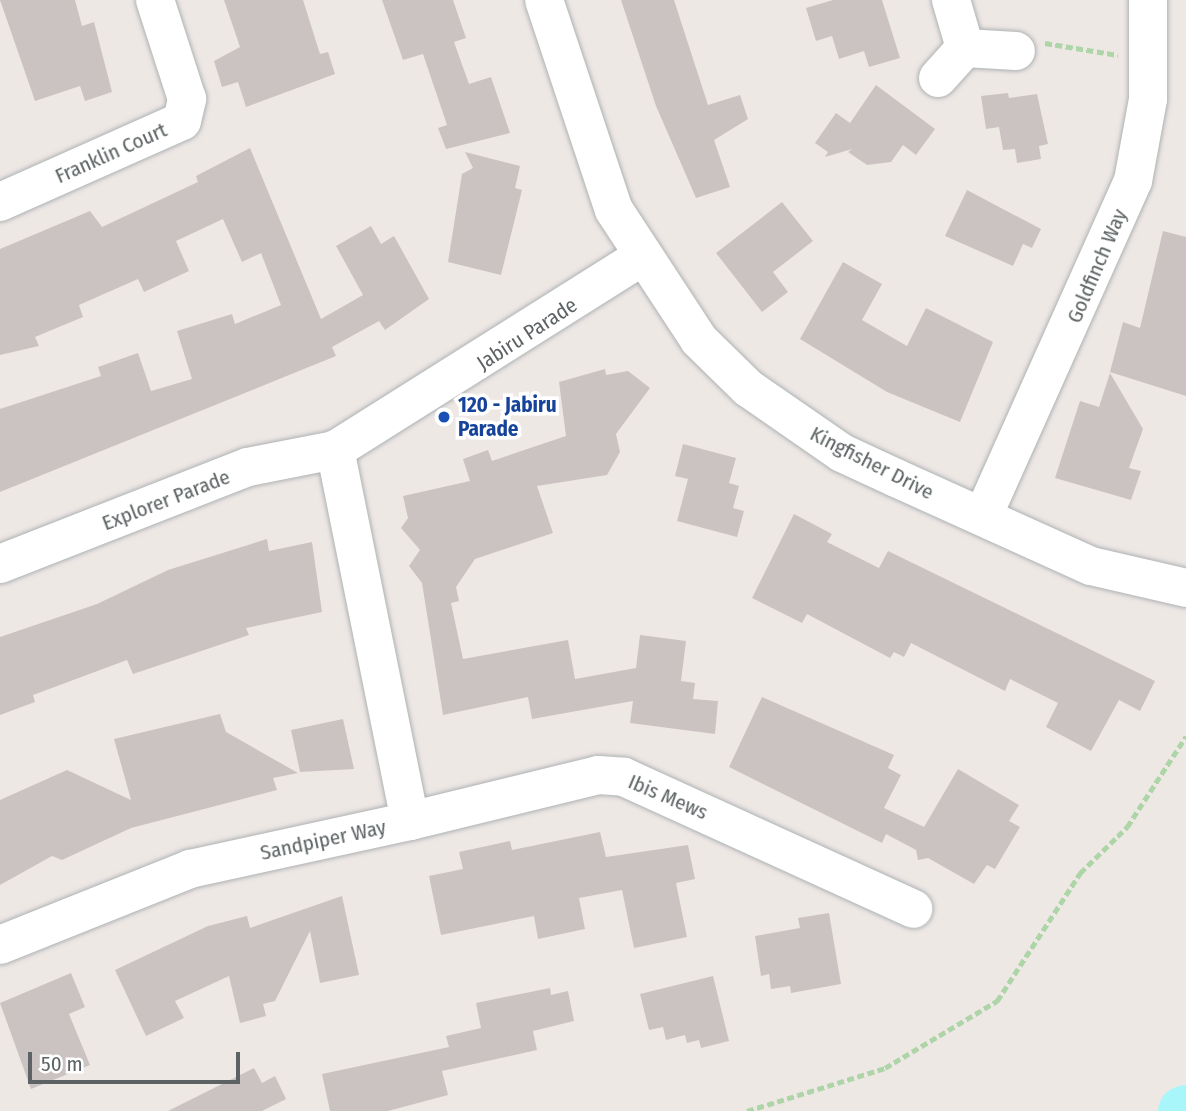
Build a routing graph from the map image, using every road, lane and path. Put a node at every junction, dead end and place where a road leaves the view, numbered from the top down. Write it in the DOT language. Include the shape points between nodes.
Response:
graph roads {
  1 [pos="155,0"];
  2 [pos="544,0"];
  3 [pos="951,0"];
  4 [pos="1148,0"];
  5 [pos="965,48"];
  6 [pos="1016,51"];
  7 [pos="1129,55"];
  8 [pos="938,78"];
  9 [pos="0,202"];
  10 [pos="643,256"];
  11 [pos="335,450"];
  12 [pos="982,516"];
  13 [pos="0,564"];
  14 [pos="1186,588"];
  15 [pos="1186,736"];
  16 [pos="410,821"];
  17 [pos="912,909"];
  18 [pos="0,945"];
  19 [pos="747,1111"];
  1 -- 9 [label="street, Franklin Court" via="187,99 182,121"];
  2 -- 10 [label="street, Kingfisher Drive" via="614,210"];
  3 -- 5 [label="street"];
  4 -- 12 [label="street, Goldfinch Way" via="1148,99 1133,181"];
  5 -- 6 [label="street"];
  5 -- 8 [label="street"];
  6 -- 7 [label="path" via="1030,42 1055,43 1063,50"];
  10 -- 11 [label="street, Jabiru Parade"];
  10 -- 12 [label="street, Kingfisher Drive" via="699,340 748,388 842,453"];
  11 -- 13 [label="street, Explorer Parade" via="248,467"];
  11 -- 16 [label="street, Sandpiper Way"];
  12 -- 14 [label="street, Kingfisher Drive" via="1091,566"];
  15 -- 19 [label="path" via="1127,827 1080,873 997,1001 885,1068"];
  16 -- 17 [label="street, Ibis Mews" via="576,779 624,777"];
  16 -- 18 [label="street, Sandpiper Way" via="190,869"];
}
